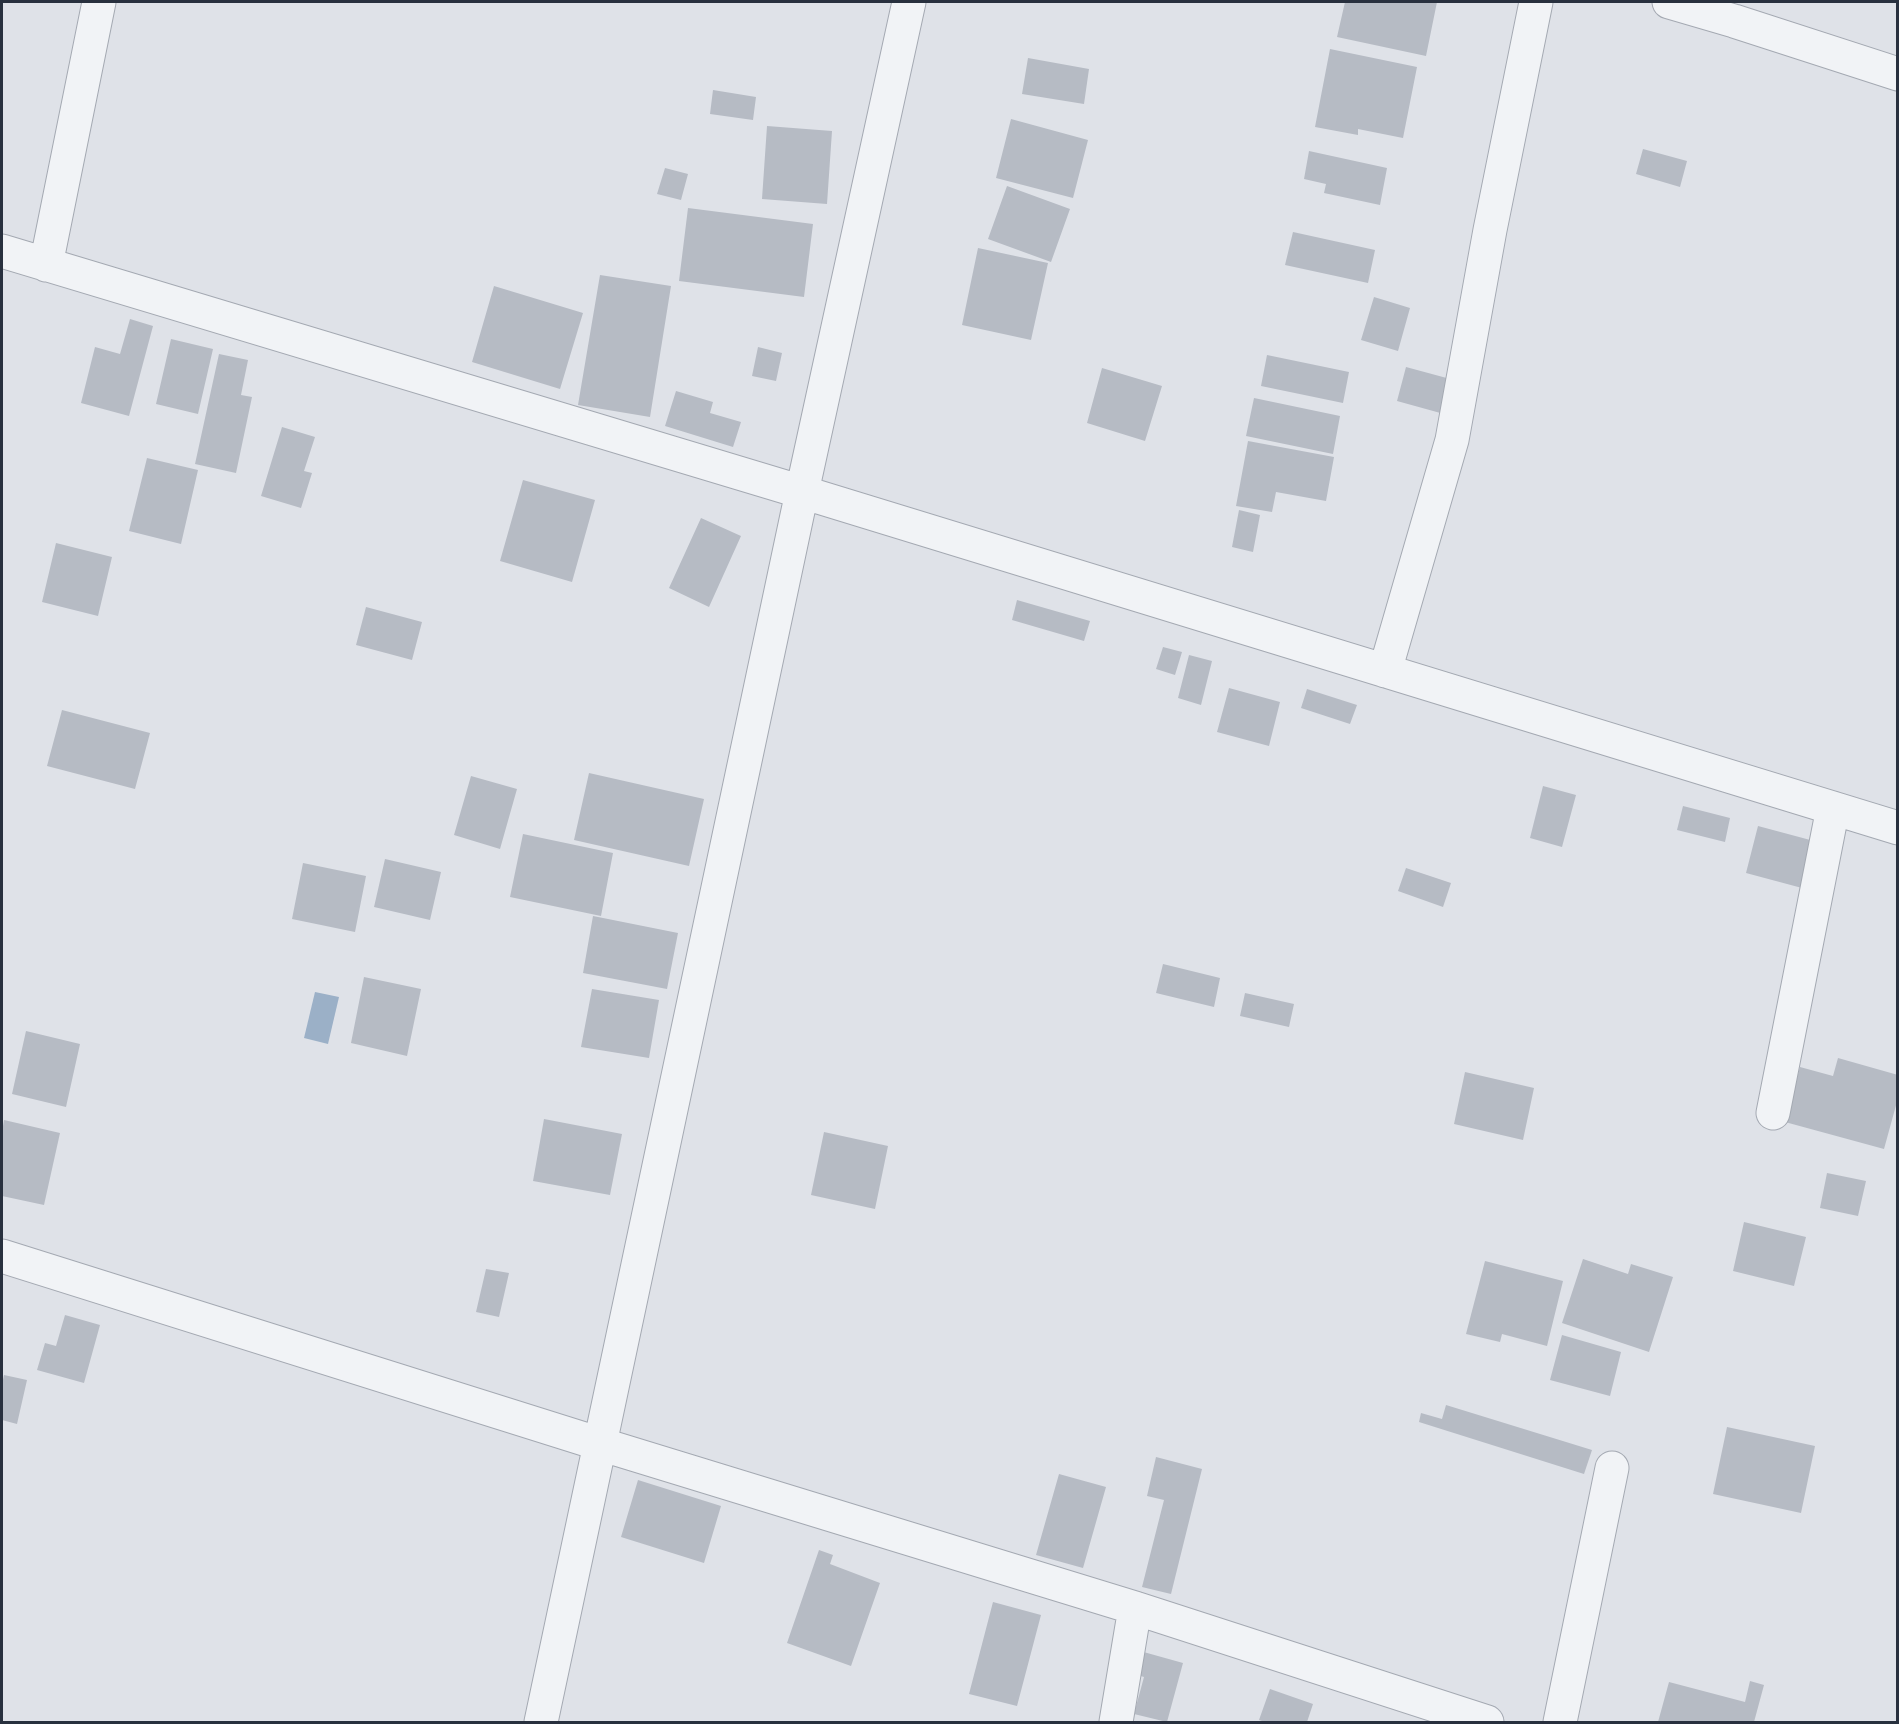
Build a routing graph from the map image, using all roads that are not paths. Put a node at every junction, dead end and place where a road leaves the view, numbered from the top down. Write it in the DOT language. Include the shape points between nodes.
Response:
graph roads {
  1 [pos="99,2"];
  2 [pos="909,2"];
  3 [pos="1536,2"];
  4 [pos="1668,2"];
  5 [pos="1898,74"];
  6 [pos="2,251"];
  7 [pos="46,266"];
  8 [pos="802,492"];
  9 [pos="1385,671"];
  10 [pos="1833,808"];
  11 [pos="1898,828"];
  12 [pos="1773,1113"];
  13 [pos="2,1256"];
  14 [pos="600,1444"];
  15 [pos="1612,1468"];
  16 [pos="1135,1608"];
  17 [pos="542,1722"];
  18 [pos="1116,1722"];
  19 [pos="1486,1722"];
  20 [pos="1560,1722"];
  1 -- 7 [label="street"];
  2 -- 8 [label="street"];
  3 -- 9 [label="street" via="1452,440"];
  4 -- 5 [label="street"];
  6 -- 7 [label="street"];
  7 -- 8 [label="street"];
  8 -- 9 [label="street"];
  8 -- 14 [label="street"];
  9 -- 10 [label="street"];
  10 -- 11 [label="street"];
  10 -- 12 [label="street"];
  13 -- 14 [label="street"];
  14 -- 16 [label="street"];
  14 -- 17 [label="street"];
  15 -- 20 [label="street"];
  16 -- 18 [label="street"];
  16 -- 19 [label="street"];
}
